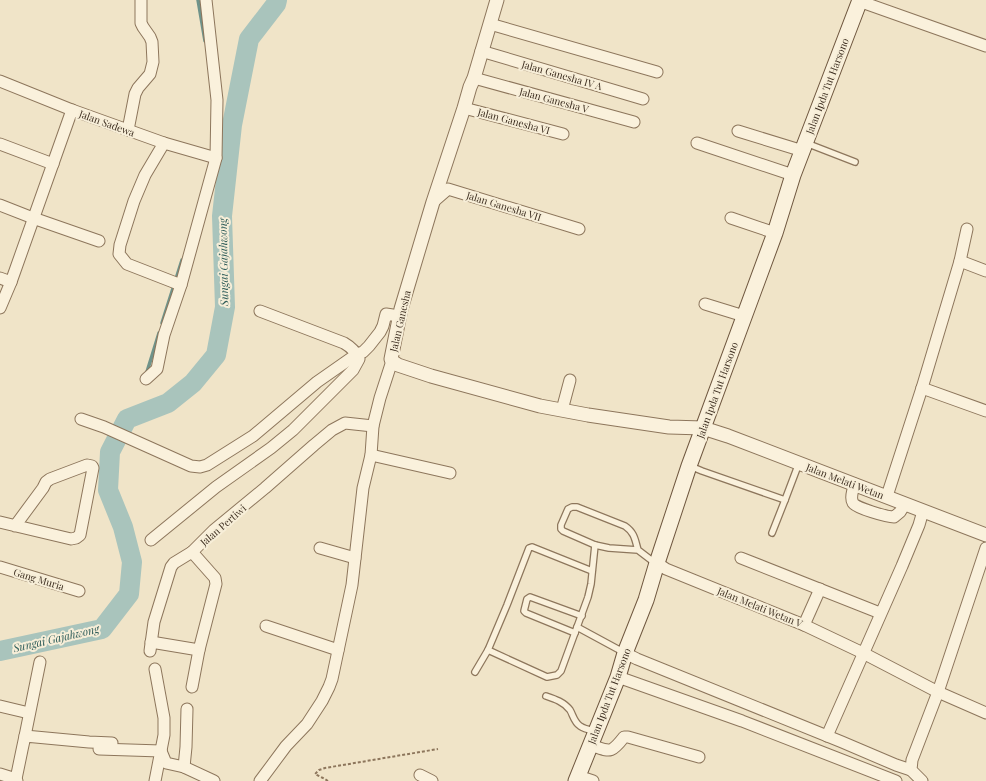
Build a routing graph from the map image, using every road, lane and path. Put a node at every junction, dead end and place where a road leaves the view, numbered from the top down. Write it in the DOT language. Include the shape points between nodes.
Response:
graph roads {
  1 [pos="141,0"];
  2 [pos="206,0"];
  3 [pos="497,0"];
  4 [pos="859,1"];
  5 [pos="490,24"];
  6 [pos="986,46"];
  7 [pos="481,51"];
  8 [pos="657,72"];
  9 [pos="474,78"];
  10 [pos="0,81"];
  11 [pos="644,99"];
  12 [pos="464,108"];
  13 [pos="72,110"];
  14 [pos="634,122"];
  15 [pos="128,130"];
  16 [pos="738,131"];
  17 [pos="563,134"];
  18 [pos="164,143"];
  19 [pos="697,143"];
  20 [pos="0,144"];
  21 [pos="804,147"];
  22 [pos="213,157"];
  23 [pos="855,162"];
  24 [pos="53,164"];
  25 [pos="793,175"];
  26 [pos="433,202"];
  27 [pos="0,205"];
  28 [pos="34,218"];
  29 [pos="731,218"];
  30 [pos="579,229"];
  31 [pos="967,229"];
  32 [pos="774,233"];
  33 [pos="99,241"];
  34 [pos="960,261"];
  35 [pos="986,271"];
  36 [pos="0,278"];
  37 [pos="11,282"];
  38 [pos="178,284"];
  39 [pos="705,304"];
  40 [pos="0,308"];
  41 [pos="260,311"];
  42 [pos="399,316"];
  43 [pos="744,316"];
  44 [pos="357,354"];
  45 [pos="392,361"];
  46 [pos="146,378"];
  47 [pos="570,380"];
  48 [pos="922,388"];
  49 [pos="562,410"];
  50 [pos="986,411"];
  51 [pos="81,419"];
  52 [pos="373,426"];
  53 [pos="703,428"];
  54 [pos="371,455"];
  55 [pos="799,463"];
  56 [pos="689,466"];
  57 [pos="450,473"];
  58 [pos="855,484"];
  59 [pos="887,496"];
  60 [pos="785,500"];
  61 [pos="905,504"];
  62 [pos="923,511"];
  63 [pos="0,522"];
  64 [pos="16,526"];
  65 [pos="772,533"];
  66 [pos="986,535"];
  67 [pos="151,540"];
  68 [pos="594,545"];
  69 [pos="320,548"];
  70 [pos="986,548"];
  71 [pos="638,550"];
  72 [pos="192,552"];
  73 [pos="356,558"];
  74 [pos="741,558"];
  75 [pos="657,563"];
  76 [pos="0,567"];
  77 [pos="592,571"];
  78 [pos="820,589"];
  79 [pos="79,591"];
  80 [pos="880,613"];
  81 [pos="582,616"];
  82 [pos="804,625"];
  83 [pos="266,626"];
  84 [pos="576,630"];
  85 [pos="199,650"];
  86 [pos="338,650"];
  87 [pos="488,650"];
  88 [pos="625,653"];
  89 [pos="863,653"];
  90 [pos="40,662"];
  91 [pos="155,669"];
  92 [pos="475,672"];
  93 [pos="618,677"];
  94 [pos="192,687"];
  95 [pos="938,692"];
  96 [pos="546,696"];
  97 [pos="0,706"];
  98 [pos="187,709"];
  99 [pos="29,713"];
  100 [pos="986,713"];
  101 [pos="25,736"];
  102 [pos="827,736"];
  103 [pos="593,738"];
  104 [pos="112,742"];
  105 [pos="73,747"];
  106 [pos="438,749"];
  107 [pos="161,751"];
  108 [pos="699,757"];
  109 [pos="184,767"];
  110 [pos="911,770"];
  111 [pos="0,774"];
  112 [pos="420,775"];
  113 [pos="577,778"];
  114 [pos="17,780"];
  115 [pos="155,781"];
  116 [pos="214,781"];
  117 [pos="260,781"];
  118 [pos="328,781"];
  119 [pos="432,781"];
  120 [pos="593,781"];
  121 [pos="896,781"];
  122 [pos="922,781"];
  1 -- 15 [label="street" via="141,23 152,42 154,62 150,74 135,94"];
  2 -- 22 [label="street" via="217,100"];
  3 -- 5 [label="street, Jalan Ganesha"];
  4 -- 6 [label="street"];
  4 -- 21 [label="main road, Jalan Ipda Tut Harsono"];
  5 -- 7 [label="street, Jalan Ganesha"];
  5 -- 8 [label="street"];
  7 -- 9 [label="street, Jalan Ganesha"];
  7 -- 11 [label="street, Jalan Ganesha IV A"];
  9 -- 12 [label="street, Jalan Ganesha"];
  9 -- 14 [label="street, Jalan Ganesha V"];
  10 -- 13 [label="street, Jalan Sadewa"];
  12 -- 17 [label="street, Jalan Ganesha VI"];
  12 -- 26 [label="street, Jalan Ganesha"];
  13 -- 15 [label="street, Jalan Sadewa"];
  13 -- 24 [label="street"];
  15 -- 18 [label="street, Jalan Sadewa"];
  16 -- 21 [label="street"];
  18 -- 22 [label="street, Jalan Sadewa"];
  18 -- 38 [label="street" via="145,175 134,201 119,254 127,264"];
  19 -- 25 [label="street"];
  20 -- 24 [label="street"];
  21 -- 23 [label="lane"];
  21 -- 25 [label="main road, Jalan Ipda Tut Harsono"];
  22 -- 38 [label="street"];
  24 -- 28 [label="street"];
  25 -- 32 [label="main road, Jalan Ipda Tut Harsono"];
  26 -- 30 [label="street, Jalan Ganesha VII" via="448,189"];
  26 -- 42 [label="street, Jalan Ganesha"];
  27 -- 28 [label="street"];
  28 -- 33 [label="street"];
  28 -- 37 [label="street"];
  29 -- 32 [label="street"];
  31 -- 34 [label="street"];
  32 -- 43 [label="main road, Jalan Ipda Tut Harsono"];
  34 -- 35 [label="street"];
  34 -- 48 [label="street"];
  36 -- 37 [label="street"];
  37 -- 40 [label="street"];
  38 -- 46 [label="street" via="157,369"];
  39 -- 43 [label="street"];
  41 -- 44 [label="street" via="344,343"];
  42 -- 44 [label="street" via="386,314 380,332 363,352"];
  42 -- 45 [label="street, Jalan Ganesha"];
  43 -- 53 [label="main road, Jalan Ipda Tut Harsono"];
  44 -- 51 [label="street" via="317,382 253,436 200,467 191,466"];
  44 -- 67 [label="street" via="359,359 353,370 293,430 216,486"];
  45 -- 49 [label="street, Jalan Ganesha" via="438,378"];
  45 -- 52 [label="street"];
  47 -- 49 [label="street"];
  48 -- 50 [label="street"];
  48 -- 59 [label="street"];
  49 -- 53 [label="street, Jalan Ganesha" via="669,427"];
  52 -- 54 [label="street"];
  52 -- 72 [label="street, Jalan Pertiwi" via="345,423 332,430 214,530"];
  53 -- 55 [label="street, Jalan Melati Wetan"];
  53 -- 56 [label="main road, Jalan Ipda Tut Harsono"];
  54 -- 57 [label="street"];
  54 -- 73 [label="street" via="363,488"];
  55 -- 58 [label="street, Jalan Melati Wetan"];
  55 -- 60 [label="lane"];
  56 -- 60 [label="lane"];
  56 -- 75 [label="main road, Jalan Ipda Tut Harsono"];
  58 -- 59 [label="street, Jalan Melati Wetan"];
  58 -- 61 [label="street" via="852,502 860,508 894,517"];
  59 -- 61 [label="street, Jalan Melati Wetan"];
  60 -- 65 [label="lane"];
  61 -- 62 [label="street, Jalan Melati Wetan"];
  62 -- 66 [label="street, Jalan Melati Wetan"];
  62 -- 80 [label="street"];
  63 -- 64 [label="street"];
  64 -- 64 [label="street" via="46,482 87,464 92,466 78,537 71,539"];
  68 -- 71 [label="lane" via="617,550"];
  68 -- 71 [label="lane" via="561,529 568,509 577,507 625,526 633,534"];
  68 -- 77 [label="lane"];
  69 -- 73 [label="street"];
  70 -- 95 [label="street"];
  71 -- 75 [label="lane"];
  72 -- 85 [label="street, Jalan Pertiwi" via="215,578 216,584"];
  72 -- 85 [label="street" via="170,567 154,622 150,646"];
  73 -- 86 [label="street"];
  74 -- 78 [label="street"];
  75 -- 82 [label="street, Jalan Melati Wetan V" via="666,569"];
  75 -- 88 [label="main road, Jalan Ipda Tut Harsono" via="646,600"];
  76 -- 79 [label="street, Gang Muria"];
  77 -- 81 [label="lane" via="590,591"];
  77 -- 87 [label="lane" via="530,547"];
  78 -- 80 [label="street"];
  78 -- 82 [label="street"];
  80 -- 89 [label="street"];
  81 -- 84 [label="lane"];
  81 -- 84 [label="lane" via="527,598 524,611 526,613"];
  82 -- 89 [label="street, Jalan Melati Wetan V"];
  83 -- 86 [label="street"];
  84 -- 87 [label="lane" via="561,671 552,677"];
  84 -- 88 [label="lane"];
  85 -- 94 [label="street, Jalan Pertiwi"];
  86 -- 117 [label="street" via="332,679 322,701 307,724 286,746"];
  87 -- 92 [label="lane"];
  88 -- 93 [label="main road, Jalan Ipda Tut Harsono"];
  88 -- 102 [label="street"];
  89 -- 95 [label="street, Jalan Melati Wetan V"];
  89 -- 102 [label="street"];
  90 -- 99 [label="street"];
  91 -- 107 [label="street" via="164,724 164,743"];
  93 -- 103 [label="main road, Jalan Ipda Tut Harsono"];
  93 -- 121 [label="street" via="742,721"];
  95 -- 100 [label="street, Jalan Melati Wetan V"];
  95 -- 110 [label="street" via="912,760"];
  96 -- 103 [label="lane" via="563,703 573,718"];
  97 -- 99 [label="street"];
  98 -- 109 [label="street"];
  99 -- 101 [label="street"];
  101 -- 104 [label="street"];
  101 -- 114 [label="street"];
  102 -- 110 [label="street"];
  103 -- 108 [label="street" via="606,750 616,748 624,737 628,737"];
  103 -- 113 [label="main road, Jalan Ipda Tut Harsono"];
  105 -- 107 [label="street"];
  106 -- 118 [label="path" via="325,768 315,774"];
  107 -- 109 [label="street" via="166,763"];
  107 -- 115 [label="street"];
  109 -- 116 [label="street"];
  110 -- 122 [label="street"];
  111 -- 114 [label="street"];
  112 -- 119 [label="street"];
  113 -- 120 [label="street"];
}
